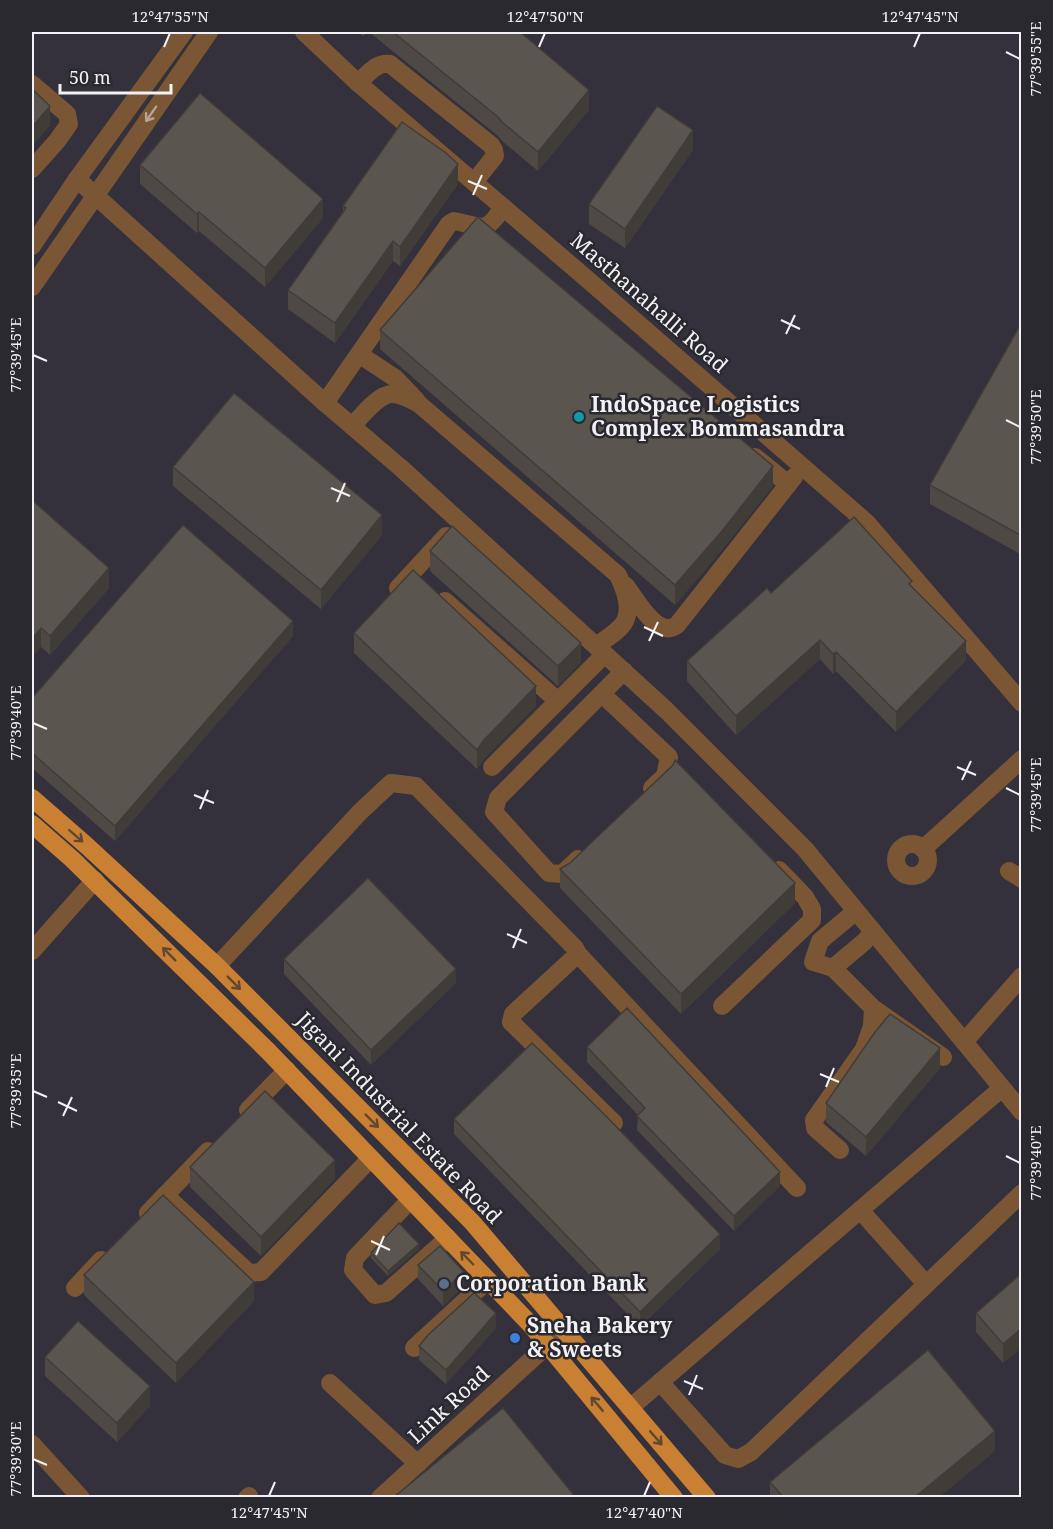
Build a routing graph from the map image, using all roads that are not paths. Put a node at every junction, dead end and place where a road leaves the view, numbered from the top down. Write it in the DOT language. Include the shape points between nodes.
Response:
graph roads {
  1 [pos="183,32"];
  2 [pos="209,32"];
  3 [pos="304,32"];
  4 [pos="358,83"];
  5 [pos="32,84"];
  6 [pos="32,169"];
  7 [pos="77,179"];
  8 [pos="474,182"];
  9 [pos="94,196"];
  10 [pos="503,207"];
  11 [pos="32,246"];
  12 [pos="32,287"];
  13 [pos="360,355"];
  14 [pos="325,403"];
  15 [pos="419,404"];
  16 [pos="352,426"];
  17 [pos="769,437"];
  18 [pos="803,466"];
  19 [pos="788,484"];
  20 [pos="459,521"];
  21 [pos="618,575"];
  22 [pos="421,580"];
  23 [pos="389,598"];
  24 [pos="601,650"];
  25 [pos="624,671"];
  26 [pos="602,694"];
  27 [pos="558,701"];
  28 [pos="1022,703"];
  29 [pos="669,757"];
  30 [pos="1022,759"];
  31 [pos="492,767"];
  32 [pos="686,773"];
  33 [pos="32,798"];
  34 [pos="639,801"];
  35 [pos="32,824"];
  36 [pos="924,849"];
  37 [pos="588,850"];
  38 [pos="765,856"];
  39 [pos="95,880"];
  40 [pos="856,911"];
  41 [pos="873,932"];
  42 [pos="32,951"];
  43 [pos="578,954"];
  44 [pos="217,966"];
  45 [pos="833,968"];
  46 [pos="1022,976"];
  47 [pos="722,1006"];
  48 [pos="873,1008"];
  49 [pos="963,1042"];
  50 [pos="943,1057"];
  51 [pos="287,1070"];
  52 [pos="1002,1089"];
  53 [pos="1022,1112"];
  54 [pos="240,1118"];
  55 [pos="614,1123"];
  56 [pos="223,1135"];
  57 [pos="840,1150"];
  58 [pos="371,1158"];
  59 [pos="797,1188"];
  60 [pos="1022,1193"];
  61 [pos="165,1195"];
  62 [pos="411,1199"];
  63 [pos="860,1210"];
  64 [pos="132,1229"];
  65 [pos="448,1238"];
  66 [pos="116,1246"];
  67 [pos="488,1280"];
  68 [pos="926,1284"];
  69 [pos="75,1288"];
  70 [pos="564,1330"];
  71 [pos="548,1345"];
  72 [pos="414,1348"];
  73 [pos="660,1382"];
  74 [pos="330,1383"];
  75 [pos="630,1408"];
  76 [pos="32,1444"];
  77 [pos="418,1464"];
  78 [pos="81,1497"];
  79 [pos="381,1497"];
  80 [pos="674,1497"];
  81 [pos="707,1497"];
  1 -- 7 [label="street"];
  2 -- 9 [label="street, one-way"];
  3 -- 4 [label="street, Masthanahalli Road"];
  4 -- 8 [label="street, Masthanahalli Road"];
  4 -- 8 [label="street" via="377,65 390,64 491,145 495,156"];
  5 -- 6 [label="street" via="67,114 69,124"];
  7 -- 9 [label="street"];
  7 -- 11 [label="street"];
  8 -- 10 [label="street, Masthanahalli Road"];
  9 -- 12 [label="street"];
  9 -- 14 [label="street"];
  10 -- 13 [label="street" via="489,231 454,221 449,224"];
  10 -- 17 [label="street, Masthanahalli Road"];
  13 -- 14 [label="street"];
  13 -- 15 [label="street" via="395,378"];
  14 -- 16 [label="street"];
  15 -- 16 [label="street" via="390,394 378,399"];
  15 -- 21 [label="street"];
  16 -- 20 [label="street"];
  17 -- 18 [label="street, Masthanahalli Road"];
  17 -- 19 [label="street" via="748,451"];
  18 -- 19 [label="street"];
  18 -- 28 [label="street, Masthanahalli Road" via="866,522"];
  19 -- 21 [label="street" via="672,628 660,627 653,621"];
  20 -- 22 [label="street"];
  20 -- 24 [label="street"];
  21 -- 24 [label="street" via="626,598 625,621"];
  22 -- 23 [label="street"];
  22 -- 27 [label="street"];
  24 -- 25 [label="street"];
  24 -- 27 [label="street"];
  25 -- 26 [label="street"];
  25 -- 40 [label="street" via="805,849"];
  26 -- 29 [label="street"];
  26 -- 37 [label="street" via="498,798 494,812 549,873 562,874"];
  27 -- 31 [label="street"];
  29 -- 32 [label="street"];
  29 -- 34 [label="street" via="665,776"];
  30 -- 36 [label="street"];
  33 -- 44 [label="main road, Jigani Industrial Estate Road, one-way"];
  35 -- 39 [label="main road"];
  38 -- 47 [label="street" via="805,897 812,909 812,920"];
  39 -- 42 [label="street"];
  51 -- 39 [label="main road, one-way"];
  40 -- 41 [label="street"];
  40 -- 45 [label="street" via="820,941 813,962"];
  41 -- 45 [label="street"];
  41 -- 49 [label="street"];
  43 -- 44 [label="street" via="416,786 391,783"];
  43 -- 55 [label="street" via="513,1014 511,1022"];
  43 -- 59 [label="street"];
  44 -- 70 [label="main road, Jigani Industrial Estate Road, one-way" via="472,1222"];
  45 -- 48 [label="street"];
  46 -- 49 [label="street"];
  48 -- 50 [label="street"];
  48 -- 57 [label="street" via="864,1049 814,1120 815,1128"];
  49 -- 52 [label="street"];
  51 -- 54 [label="street"];
  51 -- 58 [label="main road"];
  52 -- 53 [label="street"];
  52 -- 63 [label="street"];
  56 -- 61 [label="street"];
  58 -- 61 [label="street" via="261,1272 249,1274"];
  58 -- 62 [label="main road"];
  60 -- 68 [label="street"];
  61 -- 64 [label="street"];
  62 -- 65 [label="main road"];
  62 -- 65 [label="street" via="355,1258 353,1270 375,1295 386,1293"];
  63 -- 68 [label="street"];
  63 -- 73 [label="street"];
  67 -- 65 [label="main road, one-way"];
  66 -- 69 [label="street"];
  67 -- 71 [label="main road"];
  67 -- 72 [label="street"];
  68 -- 73 [label="street" via="751,1452 738,1460 725,1455"];
  70 -- 71 [label="street, Link Road"];
  70 -- 75 [label="main road, Jigani Industrial Estate Road"];
  71 -- 77 [label="street, Link Road"];
  80 -- 71 [label="main road, one-way"];
  73 -- 75 [label="street"];
  74 -- 77 [label="street"];
  75 -- 81 [label="main road, Jigani Industrial Estate Road, one-way"];
  76 -- 78 [label="street"];
  77 -- 79 [label="street, Link Road"];
}
